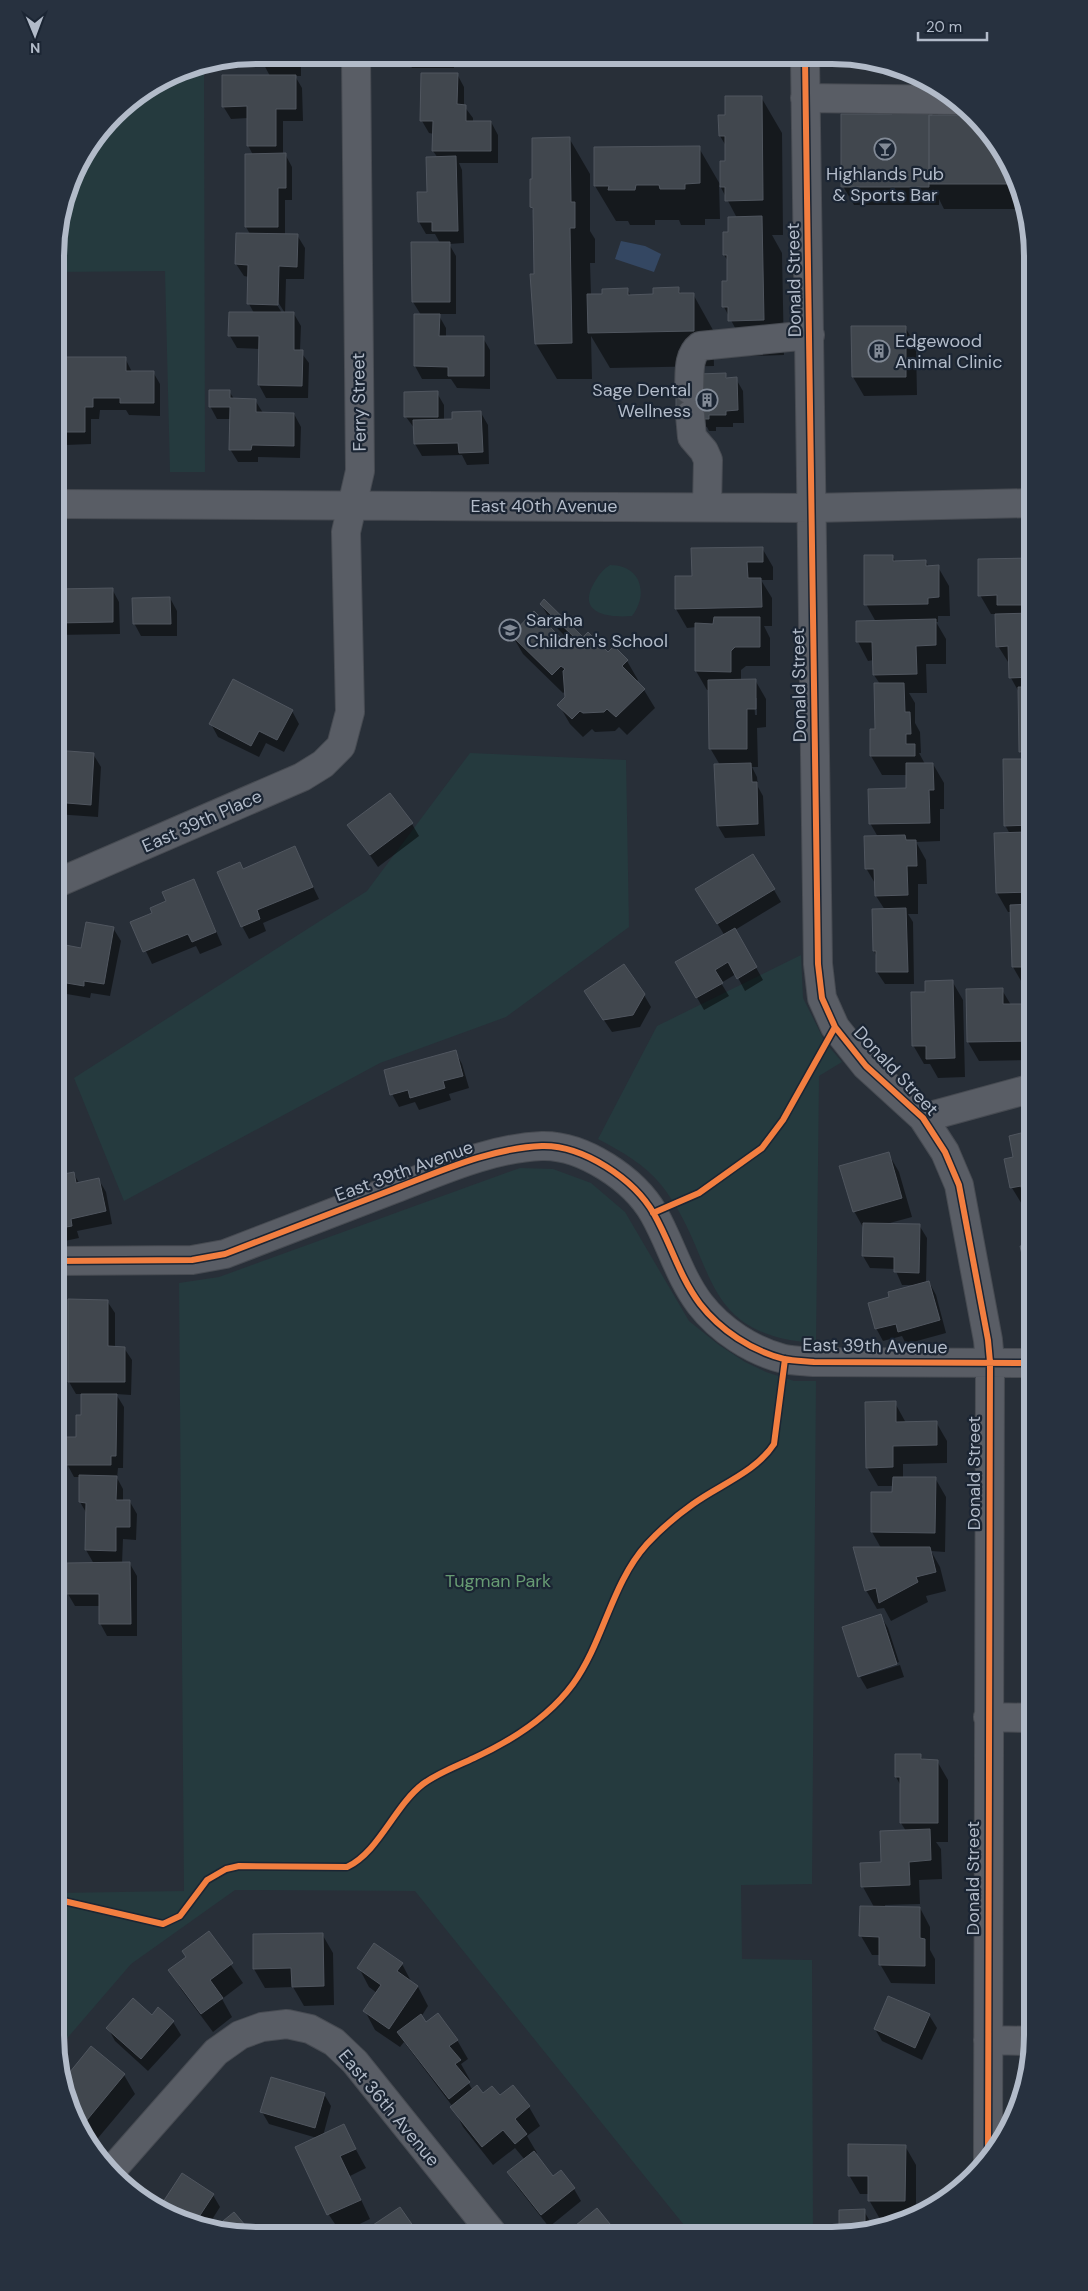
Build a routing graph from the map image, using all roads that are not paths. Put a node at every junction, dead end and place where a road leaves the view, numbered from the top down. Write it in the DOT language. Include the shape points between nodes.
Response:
graph roads {
  1 [pos="356,64"];
  2 [pos="805,64"];
  3 [pos="805,98"];
  4 [pos="944,100"];
  5 [pos="810,334"];
  6 [pos="64,504"];
  7 [pos="1024,504"];
  8 [pos="352,505"];
  9 [pos="707,506"];
  10 [pos="812,508"];
  11 [pos="341,746"];
  12 [pos="64,880"];
  13 [pos="1024,1090"];
  14 [pos="923,1118"];
  15 [pos="64,1261"];
  16 [pos="990,1362"];
  17 [pos="1024,1363"];
  18 [pos="988,1718"];
  19 [pos="1024,1718"];
  20 [pos="988,2040"];
  21 [pos="1024,2041"];
  22 [pos="988,2148"];
  23 [pos="115,2166"];
  24 [pos="487,2227"];
  1 -- 8 [label="street, Ferry Street" via="360,471"];
  2 -- 3 [label="street, Donald Street"];
  3 -- 4 [label="street"];
  3 -- 5 [label="street, Donald Street"];
  5 -- 9 [label="street" via="700,346 692,357 689,402 692,437 708,460"];
  5 -- 10 [label="street, Donald Street"];
  6 -- 8 [label="street, East 40th Avenue"];
  7 -- 10 [label="street, East 40th Avenue"];
  8 -- 9 [label="street, East 40th Avenue"];
  8 -- 11 [label="street, Ferry Street" via="346,532 350,712"];
  9 -- 10 [label="street, East 40th Avenue"];
  10 -- 14 [label="street, Donald Street" via="818,964 822,998 835,1027 866,1066"];
  11 -- 12 [label="street, East 39th Place" via="323,764 302,777"];
  13 -- 14 [label="street"];
  14 -- 16 [label="street, Donald Street" via="945,1152 959,1185"];
  15 -- 16 [label="street, East 39th Avenue" via="192,1260 225,1254 451,1167 509,1149 544,1146 580,1153 608,1167 636,1190 654,1213 680,1272 701,1305 726,1331 757,1349 785,1359 814,1362"];
  16 -- 17 [label="street, East 39th Avenue"];
  16 -- 18 [label="street, Donald Street"];
  18 -- 19 [label="street"];
  18 -- 20 [label="street, Donald Street"];
  20 -- 21 [label="street"];
  20 -- 22 [label="street, Donald Street"];
  23 -- 24 [label="street, East 36th Avenue" via="216,2052 240,2034 288,2024 310,2029 334,2042 355,2062"];
}
